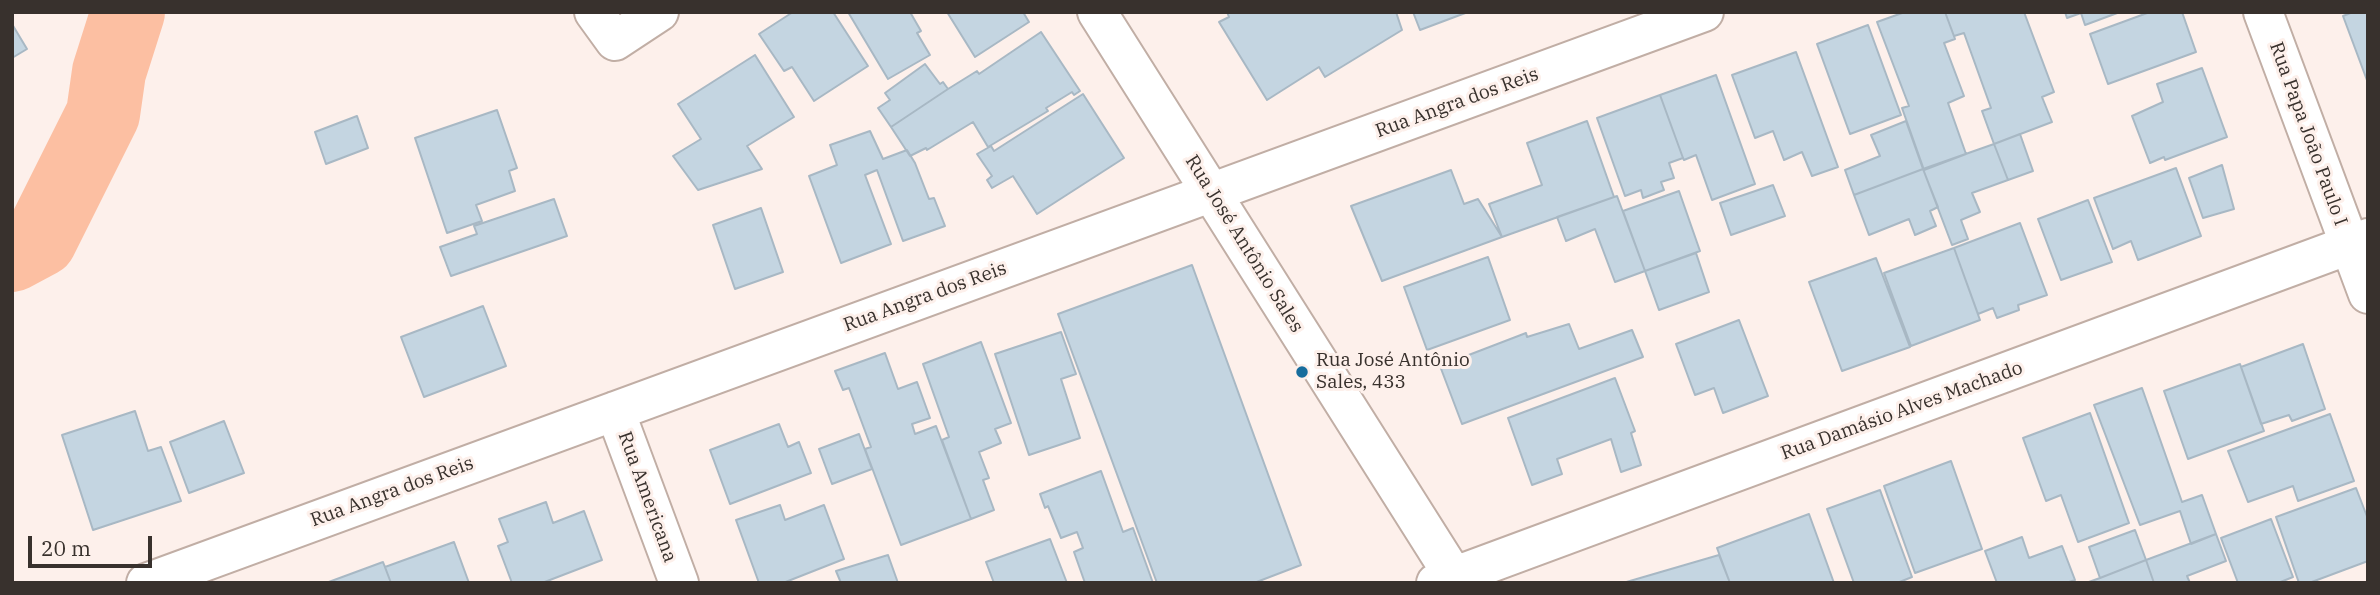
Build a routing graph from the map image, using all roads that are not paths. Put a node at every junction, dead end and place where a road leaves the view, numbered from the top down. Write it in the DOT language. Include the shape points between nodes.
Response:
graph roads {
  1 [pos="659,12"];
  2 [pos="1097,12"];
  3 [pos="1704,12"];
  4 [pos="2263,12"];
  5 [pos="605,27"];
  6 [pos="1211,193"];
  7 [pos="2359,242"];
  8 [pos="2368,294"];
  9 [pos="615,411"];
  10 [pos="1449,581"];
  11 [pos="146,583"];
  12 [pos="679,583"];
  1 -- 5 [label="street"];
  2 -- 6 [label="street, Rua José Antônio Sales"];
  3 -- 6 [label="street, Rua Angra dos Reis"];
  4 -- 7 [label="street, Rua Papa João Paulo I"];
  6 -- 9 [label="street, Rua Angra dos Reis"];
  6 -- 10 [label="street, Rua José Antônio Sales"];
  7 -- 8 [label="street, Rua Papa João Paulo I"];
  7 -- 10 [label="street, Rua Damásio Alves Machado"];
  9 -- 11 [label="street, Rua Angra dos Reis"];
  9 -- 12 [label="street, Rua Americana"];
}
